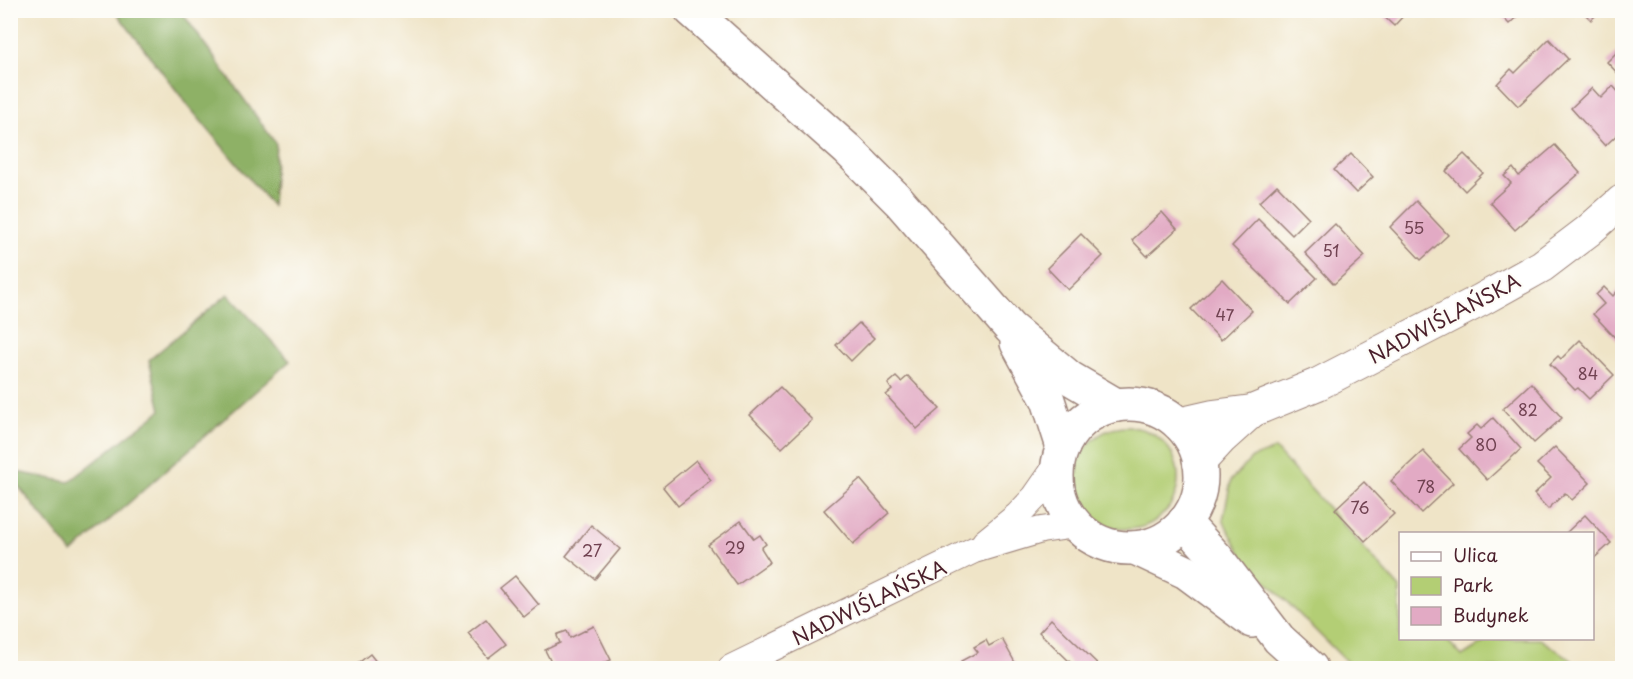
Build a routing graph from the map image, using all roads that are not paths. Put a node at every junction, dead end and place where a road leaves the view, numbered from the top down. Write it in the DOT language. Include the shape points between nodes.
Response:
graph roads {
  1 [pos="691,10"];
  2 [pos="1623,201"];
  3 [pos="1010,328"];
  4 [pos="1116,405"];
  5 [pos="1252,411"];
  6 [pos="1178,424"];
  7 [pos="1060,455"];
  8 [pos="1199,463"];
  9 [pos="1184,522"];
  10 [pos="1076,525"];
  11 [pos="1134,548"];
  12 [pos="974,550"];
  13 [pos="1279,639"];
  14 [pos="731,669"];
  15 [pos="1311,669"];
  1 -- 3 [label="main road" via="848,150 899,201"];
  2 -- 5 [label="street, NADWIŚLAŃSKA" via="1542,266 1318,384"];
  3 -- 4 [label="main road" via="1070,378"];
  3 -- 7 [label="main road" via="1048,400"];
  4 -- 6 [label="main road" via="1139,405 1160,411"];
  4 -- 7 [label="main road" via="1083,421 1072,431"];
  5 -- 6 [label="street, NADWIŚLAŃSKA"];
  5 -- 8 [label="street, NADWIŚLAŃSKA"];
  6 -- 8 [label="main road" via="1192,441"];
  7 -- 10 [label="main road" via="1057,486"];
  7 -- 12 [label="street, NADWIŚLAŃSKA" via="1035,497"];
  8 -- 9 [label="main road" via="1200,484 1195,504"];
  9 -- 11 [label="main road" via="1162,540"];
  9 -- 13 [label="main road"];
  10 -- 11 [label="main road" via="1093,539 1113,547"];
  10 -- 12 [label="street, NADWIŚLAŃSKA" via="1041,530"];
  11 -- 13 [label="main road" via="1186,572"];
  12 -- 14 [label="street, NADWIŚLAŃSKA"];
  13 -- 15 [label="main road"];
}
